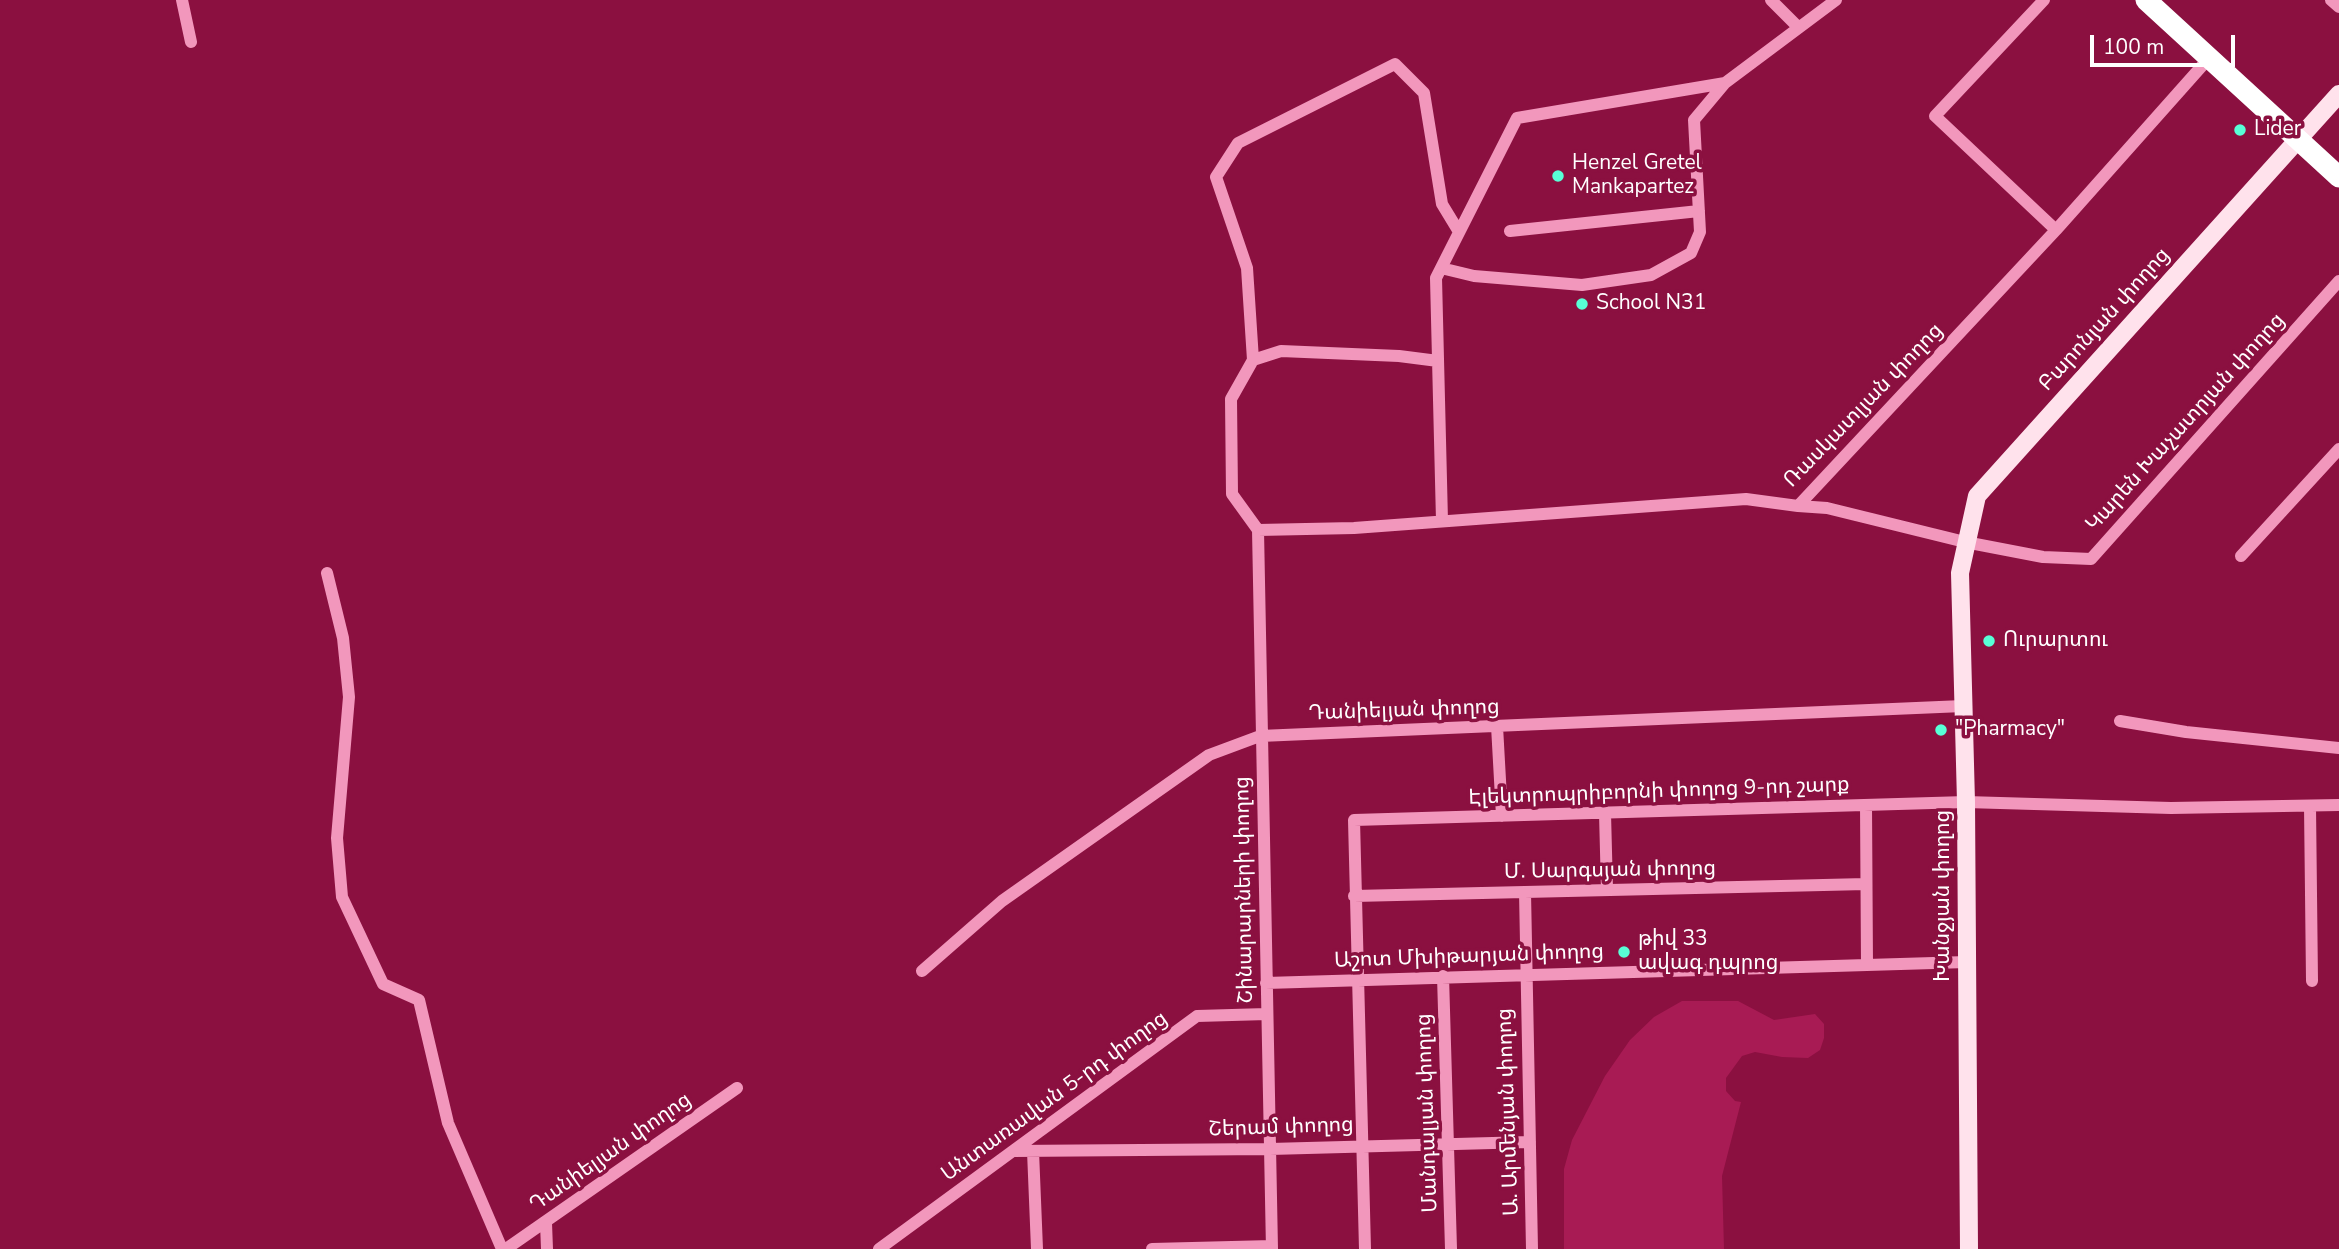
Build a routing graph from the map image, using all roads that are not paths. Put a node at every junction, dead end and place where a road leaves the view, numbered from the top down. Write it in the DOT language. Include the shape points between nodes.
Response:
graph roads {
  1 [pos="182,0"];
  2 [pos="1771,0"];
  3 [pos="2044,0"];
  4 [pos="2146,0"];
  5 [pos="2331,0"];
  6 [pos="1827,2"];
  7 [pos="2339,7"];
  8 [pos="1798,27"];
  9 [pos="191,42"];
  10 [pos="2209,58"];
  11 [pos="1725,83"];
  12 [pos="2339,94"];
  13 [pos="2299,139"];
  14 [pos="2339,177"];
  15 [pos="1699,211"];
  16 [pos="2056,230"];
  17 [pos="1510,231"];
  18 [pos="1459,232"];
  19 [pos="1441,268"];
  20 [pos="2339,281"];
  21 [pos="1253,360"];
  22 [pos="1438,362"];
  23 [pos="2339,449"];
  24 [pos="1798,506"];
  25 [pos="1442,521"];
  26 [pos="1258,530"];
  27 [pos="1965,542"];
  28 [pos="2241,556"];
  29 [pos="327,573"];
  30 [pos="1964,706"];
  31 [pos="2120,721"];
  32 [pos="1497,726"];
  33 [pos="1261,736"];
  34 [pos="2339,748"];
  35 [pos="1966,802"];
  36 [pos="1866,805"];
  37 [pos="2339,805"];
  38 [pos="2310,806"];
  39 [pos="1605,813"];
  40 [pos="1502,816"];
  41 [pos="1866,884"];
  42 [pos="1607,890"];
  43 [pos="1525,892"];
  44 [pos="1354,896"];
  45 [pos="1967,962"];
  46 [pos="1867,965"];
  47 [pos="922,971"];
  48 [pos="1524,973"];
  49 [pos="1443,976"];
  50 [pos="1356,979"];
  51 [pos="2312,981"];
  52 [pos="1266,983"];
  53 [pos="1266,1014"];
  54 [pos="737,1088"];
  55 [pos="1530,1142"];
  56 [pos="1448,1143"];
  57 [pos="1362,1145"];
  58 [pos="1270,1149"];
  59 [pos="1013,1151"];
  60 [pos="1032,1151"];
  61 [pos="546,1223"];
  62 [pos="1272,1247"];
  63 [pos="504,1249"];
  64 [pos="547,1249"];
  65 [pos="879,1249"];
  66 [pos="1037,1249"];
  67 [pos="1152,1249"];
  68 [pos="1365,1249"];
  69 [pos="1451,1249"];
  70 [pos="1532,1249"];
  71 [pos="1969,1249"];
  1 -- 9 [label="street"];
  2 -- 8 [label="street"];
  3 -- 16 [label="street" via="1935,116"];
  4 -- 10 [label="highway"];
  5 -- 7 [label="street"];
  6 -- 8 [label="street"];
  8 -- 11 [label="street"];
  10 -- 13 [label="highway"];
  10 -- 16 [label="street, Ռասկատլյան փողոց"];
  11 -- 15 [label="street" via="1694,120"];
  11 -- 18 [label="street" via="1517,118"];
  12 -- 13 [label="main road, Բարոնյան փողոց"];
  13 -- 14 [label="highway"];
  13 -- 27 [label="main road, Բարոնյան փողոց" via="1977,496"];
  15 -- 17 [label="street"];
  15 -- 19 [label="street" via="1700,232 1691,253 1651,275 1582,285 1474,276"];
  16 -- 24 [label="street, Ռասկատլյան փողոց"];
  18 -- 19 [label="street"];
  18 -- 21 [label="street" via="1442,204 1424,93 1395,64 1238,143 1216,177 1247,268"];
  19 -- 22 [label="street" via="1436,278"];
  20 -- 27 [label="street, Կարեն Խաչատրյան փողոց" via="2091,559 2043,557"];
  21 -- 22 [label="street" via="1280,351"];
  21 -- 26 [label="street" via="1231,399 1232,494"];
  22 -- 25 [label="street"];
  23 -- 28 [label="street"];
  24 -- 25 [label="street, Ռասկատլյան փողոց" via="1746,499"];
  24 -- 27 [label="street" via="1827,508"];
  25 -- 26 [label="street, Ռասկատլյան փողոց"];
  26 -- 33 [label="street, Շինարարների փողոց"];
  27 -- 30 [label="main road, Խանջյան փողոց" via="1960,573"];
  29 -- 63 [label="street" via="343,638 349,697 338,838 342,897 383,984 419,1000 447,1123"];
  30 -- 32 [label="street, Դանիելյան փողոց"];
  30 -- 35 [label="main road, Խանջյան փողոց"];
  31 -- 34 [label="street"];
  32 -- 33 [label="street, Դանիելյան փողոց"];
  32 -- 40 [label="street"];
  33 -- 47 [label="street, Դանիելյան փողոց" via="1209,755 1002,901"];
  33 -- 52 [label="street, Շինարարների փողոց"];
  35 -- 36 [label="street, Էլեկտրոպրիբորնի փողոց 9-րդ շարք"];
  35 -- 38 [label="street, Էլեկտրոպրիբորնի փողոց 9-րդ շարք" via="2171,808"];
  35 -- 45 [label="main road, Խանջյան փողոց"];
  36 -- 39 [label="street, Էլեկտրոպրիբորնի փողոց 9-րդ շարք"];
  36 -- 41 [label="street"];
  37 -- 38 [label="street, Էլեկտրոպրիբորնի փողոց 9-րդ շարք"];
  38 -- 51 [label="street"];
  39 -- 40 [label="street, Էլեկտրոպրիբորնի փողոց 9-րդ շարք"];
  39 -- 42 [label="street"];
  40 -- 44 [label="street, Էլեկտրոպրիբորնի փողոց 9-րդ շարք" via="1354,820"];
  41 -- 42 [label="street, Մ. Սարգսյան փողոց"];
  41 -- 46 [label="street"];
  42 -- 43 [label="street, Մ. Սարգսյան փողոց"];
  43 -- 44 [label="street, Մ. Սարգսյան փողոց"];
  43 -- 48 [label="street, Ա. Արմենյան փողոց"];
  44 -- 50 [label="street"];
  45 -- 46 [label="street, Աշոտ Մխիթարյան փողոց"];
  45 -- 71 [label="main road, Խանջյան փողոց"];
  46 -- 48 [label="street, Աշոտ Մխիթարյան փողոց"];
  48 -- 49 [label="street, Աշոտ Մխիթարյան փողոց"];
  48 -- 55 [label="street, Ա. Արմենյան փողոց"];
  49 -- 50 [label="street, Աշոտ Մխիթարյան փողոց"];
  49 -- 56 [label="street, Մանդալյան փողոց"];
  50 -- 52 [label="street, Աշոտ Մխիթարյան փողոց"];
  50 -- 57 [label="street"];
  52 -- 53 [label="street, Շինարարների փողոց"];
  53 -- 58 [label="street, Շինարարների փողոց"];
  53 -- 59 [label="street, Անտառավան 5-րդ փողոց" via="1197,1016"];
  54 -- 61 [label="street, Դանիելյան փողոց"];
  55 -- 56 [label="street, Շերամ փողոց"];
  55 -- 70 [label="street, Ա. Արմենյան փողոց"];
  56 -- 57 [label="street, Շերամ փողոց"];
  56 -- 69 [label="street, Մանդալյան փողոց"];
  57 -- 58 [label="street, Շերամ փողոց"];
  57 -- 68 [label="street"];
  58 -- 60 [label="street, Շերամ փողոց"];
  58 -- 62 [label="street, Շինարարների փողոց"];
  59 -- 60 [label="street, Շերամ փողոց"];
  59 -- 65 [label="street, Անտառավան 5-րդ փողոց"];
  60 -- 66 [label="street"];
  61 -- 63 [label="street, Դանիելյան փողոց"];
  61 -- 64 [label="street"];
  62 -- 67 [label="street"];
}
